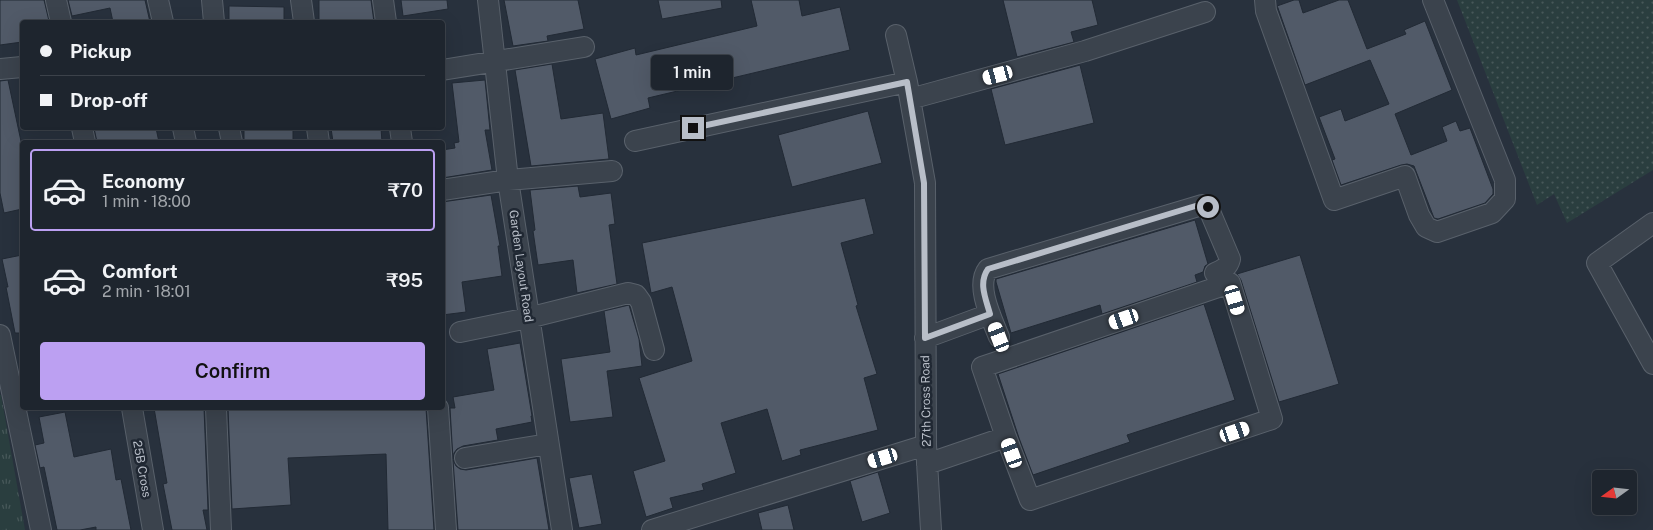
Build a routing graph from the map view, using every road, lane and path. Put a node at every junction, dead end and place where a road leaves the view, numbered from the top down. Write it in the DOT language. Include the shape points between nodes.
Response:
graph roads {
  1 [pos="56,0"];
  2 [pos="158,0"];
  3 [pos="212,0"];
  4 [pos="301,0"];
  5 [pos="383,0"];
  6 [pos="488,0"];
  7 [pos="1265,0"];
  8 [pos="1433,0"];
  9 [pos="1205,12"];
  10 [pos="61,20"];
  11 [pos="163,20"];
  12 [pos="214,20"];
  13 [pos="304,20"];
  14 [pos="386,20"];
  15 [pos="896,36"];
  16 [pos="584,47"];
  17 [pos="495,62"];
  18 [pos="20,68"];
  19 [pos="0,69"];
  20 [pos="445,70"];
  21 [pos="909,90"];
  22 [pos="635,140"];
  23 [pos="612,171"];
  24 [pos="508,180"];
  25 [pos="445,190"];
  26 [pos="1653,223"];
  27 [pos="1215,273"];
  28 [pos="990,314"];
  29 [pos="528,318"];
  30 [pos="460,332"];
  31 [pos="0,335"];
  32 [pos="999,337"];
  33 [pos="925,338"];
  34 [pos="654,350"];
  35 [pos="1653,364"];
  36 [pos="5,381"];
  37 [pos="132,410"];
  38 [pos="216,410"];
  39 [pos="438,410"];
  40 [pos="1006,437"];
  41 [pos="548,444"];
  42 [pos="927,455"];
  43 [pos="465,458"];
  44 [pos="41,530"];
  45 [pos="153,530"];
  46 [pos="220,530"];
  47 [pos="446,530"];
  48 [pos="562,530"];
  49 [pos="652,530"];
  50 [pos="931,530"];
  1 -- 10 [label="street"];
  2 -- 11 [label="street"];
  3 -- 12 [label="street"];
  4 -- 13 [label="street"];
  5 -- 14 [label="street"];
  6 -- 17 [label="street, Garden Layout Road"];
  7 -- 8 [label="street" via="1266,11 1334,200 1405,176 1426,227 1437,232 1492,213 1505,199 1505,180"];
  9 -- 21 [label="street" via="1085,51"];
  15 -- 21 [label="street, 27th Cross Road"];
  16 -- 17 [label="street"];
  17 -- 20 [label="street"];
  17 -- 24 [label="street, Garden Layout Road"];
  18 -- 19 [label="street"];
  21 -- 22 [label="street"];
  21 -- 33 [label="street, 27th Cross Road" via="924,183"];
  23 -- 24 [label="street"];
  24 -- 25 [label="street"];
  24 -- 29 [label="street, Garden Layout Road"];
  26 -- 35 [label="street" via="1597,264"];
  27 -- 28 [label="street" via="1224,269 1230,259 1208,207 1202,204 988,269 982,283"];
  28 -- 32 [label="street"];
  28 -- 33 [label="street"];
  29 -- 30 [label="street"];
  29 -- 34 [label="street" via="628,293 636,295 641,302"];
  29 -- 41 [label="street, Garden Layout Road"];
  31 -- 36 [label="street"];
  33 -- 42 [label="street, 27th Cross Road"];
  36 -- 44 [label="street"];
  37 -- 45 [label="street, 25B Cross"];
  38 -- 46 [label="street"];
  39 -- 47 [label="street"];
  40 -- 40 [label="street" via="1030,500 1272,419 1230,283 982,367"];
  40 -- 42 [label="street"];
  41 -- 43 [label="street"];
  41 -- 48 [label="street, Garden Layout Road"];
  42 -- 49 [label="street"];
  42 -- 50 [label="street, 27th Cross Road"];
}
